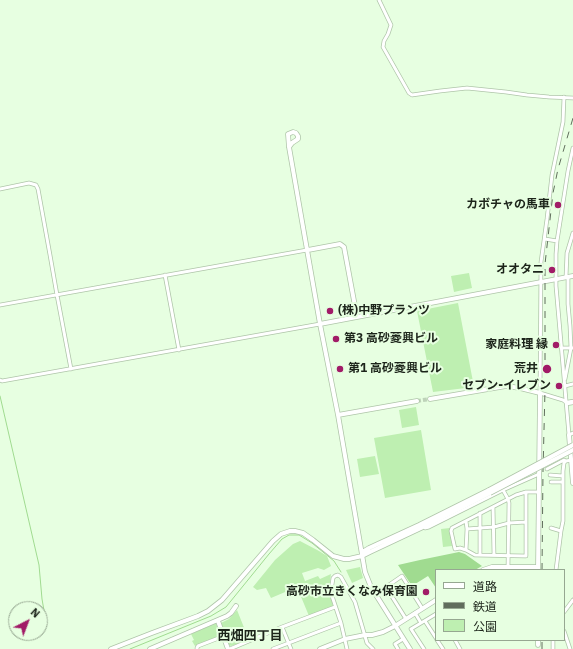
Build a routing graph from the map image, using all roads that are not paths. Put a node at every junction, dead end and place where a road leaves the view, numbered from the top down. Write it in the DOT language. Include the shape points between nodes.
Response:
graph roads {
  1 [pos="379,0"];
  2 [pos="564,97"];
  3 [pos="573,98"];
  4 [pos="289,147"];
  5 [pos="573,148"];
  6 [pos="0,188"];
  7 [pos="573,234"];
  8 [pos="545,240"];
  9 [pos="557,241"];
  10 [pos="308,250"];
  11 [pos="165,275"];
  12 [pos="573,276"];
  13 [pos="567,277"];
  14 [pos="556,280"];
  15 [pos="541,282"];
  16 [pos="573,294"];
  17 [pos="57,295"];
  18 [pos="568,295"];
  19 [pos="0,305"];
  20 [pos="357,317"];
  21 [pos="320,324"];
  22 [pos="562,348"];
  23 [pos="572,348"];
  24 [pos="179,350"];
  25 [pos="71,369"];
  26 [pos="0,380"];
  27 [pos="565,381"];
  28 [pos="573,384"];
  29 [pos="565,386"];
  30 [pos="540,393"];
  31 [pos="430,399"];
  32 [pos="417,401"];
  33 [pos="573,402"];
  34 [pos="567,403"];
  35 [pos="338,415"];
  36 [pos="571,434"];
  37 [pos="573,445"];
  38 [pos="572,452"];
  39 [pos="572,460"];
  40 [pos="566,461"];
  41 [pos="547,469"];
  42 [pos="539,474"];
  43 [pos="550,475"];
  44 [pos="563,476"];
  45 [pos="551,482"];
  46 [pos="563,482"];
  47 [pos="573,483"];
  48 [pos="503,490"];
  49 [pos="490,491"];
  50 [pos="526,492"];
  51 [pos="539,492"];
  52 [pos="508,499"];
  53 [pos="493,507"];
  54 [pos="480,513"];
  55 [pos="466,521"];
  56 [pos="526,522"];
  57 [pos="509,523"];
  58 [pos="494,527"];
  59 [pos="551,527"];
  60 [pos="421,528"];
  61 [pos="481,528"];
  62 [pos="467,529"];
  63 [pos="560,531"];
  64 [pos="466,550"];
  65 [pos="480,555"];
  66 [pos="494,555"];
  67 [pos="362,556"];
  68 [pos="508,556"];
  69 [pos="508,567"];
  70 [pos="486,569"];
  71 [pos="538,569"];
  72 [pos="556,569"];
  73 [pos="573,600"];
  74 [pos="434,601"];
  75 [pos="236,606"];
  76 [pos="335,607"];
  77 [pos="422,608"];
  78 [pos="565,611"];
  79 [pos="415,613"];
  80 [pos="435,615"];
  81 [pos="406,619"];
  82 [pos="218,621"];
  83 [pos="423,622"];
  84 [pos="341,623"];
  85 [pos="395,626"];
  86 [pos="282,627"];
  87 [pos="565,634"];
  88 [pos="365,635"];
  89 [pos="224,636"];
  90 [pos="435,638"];
  91 [pos="345,639"];
  92 [pos="403,639"];
  93 [pos="288,642"];
  94 [pos="330,647"];
  95 [pos="112,649"];
  96 [pos="150,649"];
  97 [pos="197,649"];
  98 [pos="229,649"];
  99 [pos="272,649"];
  100 [pos="291,649"];
  101 [pos="320,649"];
  102 [pos="347,649"];
  103 [pos="373,649"];
  104 [pos="398,649"];
  105 [pos="410,649"];
  106 [pos="424,649"];
  107 [pos="570,649"];
  1 -- 2 [label="street" via="392,25 382,47 412,95 467,88 541,97"];
  2 -- 3 [label="street"];
  2 -- 8 [label="street" via="563,122 552,175"];
  4 -- 4 [label="street" via="288,134 296,133 298,139"];
  4 -- 10 [label="street"];
  5 -- 9 [label="street"];
  6 -- 17 [label="street" via="29,183 36,185"];
  7 -- 13 [label="street" via="567,253"];
  8 -- 9 [label="street"];
  8 -- 15 [label="street"];
  9 -- 14 [label="street"];
  10 -- 11 [label="street"];
  10 -- 20 [label="street" via="340,244 344,247"];
  10 -- 21 [label="street"];
  11 -- 17 [label="street"];
  11 -- 24 [label="street"];
  12 -- 13 [label="street"];
  13 -- 14 [label="street"];
  13 -- 18 [label="street"];
  14 -- 15 [label="street"];
  14 -- 22 [label="street"];
  15 -- 20 [label="street"];
  15 -- 30 [label="street"];
  16 -- 18 [label="street"];
  17 -- 19 [label="street"];
  17 -- 25 [label="street"];
  18 -- 23 [label="street"];
  20 -- 21 [label="street"];
  21 -- 24 [label="street"];
  21 -- 35 [label="street"];
  22 -- 23 [label="street"];
  22 -- 27 [label="street"];
  23 -- 27 [label="street"];
  24 -- 25 [label="street"];
  25 -- 26 [label="street"];
  27 -- 29 [label="street"];
  28 -- 29 [label="street"];
  29 -- 34 [label="street"];
  30 -- 31 [label="street" via="506,386"];
  30 -- 34 [label="street"];
  30 -- 42 [label="street"];
  32 -- 35 [label="street"];
  33 -- 34 [label="main road"];
  34 -- 36 [label="street"];
  35 -- 67 [label="street"];
  36 -- 38 [label="street"];
  37 -- 49 [label="street, bridge"];
  38 -- 39 [label="street"];
  38 -- 49 [label="street, bridge"];
  39 -- 40 [label="street"];
  39 -- 47 [label="street"];
  40 -- 41 [label="street"];
  40 -- 44 [label="street"];
  42 -- 48 [label="street"];
  42 -- 51 [label="street"];
  43 -- 44 [label="street"];
  44 -- 46 [label="street"];
  45 -- 46 [label="street"];
  46 -- 63 [label="street" via="563,520"];
  48 -- 52 [label="street"];
  48 -- 60 [label="street" via="429,527"];
  49 -- 60 [label="street"];
  49 -- 67 [label="street" via="369,548"];
  50 -- 51 [label="street"];
  50 -- 52 [label="street"];
  50 -- 56 [label="street"];
  51 -- 71 [label="street"];
  52 -- 53 [label="street"];
  52 -- 57 [label="street"];
  53 -- 54 [label="street"];
  53 -- 58 [label="street"];
  54 -- 55 [label="street"];
  54 -- 61 [label="street"];
  55 -- 62 [label="street"];
  55 -- 64 [label="street" via="451,531 455,549"];
  56 -- 57 [label="street"];
  56 -- 68 [label="street" via="526,556"];
  57 -- 58 [label="street"];
  57 -- 68 [label="street"];
  58 -- 61 [label="street"];
  58 -- 66 [label="street"];
  59 -- 63 [label="street"];
  60 -- 67 [label="street"];
  61 -- 62 [label="street"];
  61 -- 65 [label="street"];
  62 -- 64 [label="street"];
  63 -- 72 [label="street"];
  64 -- 65 [label="street"];
  65 -- 66 [label="street"];
  66 -- 68 [label="street"];
  67 -- 85 [label="street" via="371,587"];
  67 -- 95 [label="street" via="338,558 303,533 286,532 276,537 222,600 208,611"];
  68 -- 69 [label="street"];
  69 -- 70 [label="street"];
  69 -- 71 [label="street"];
  73 -- 78 [label="street"];
  74 -- 77 [label="street"];
  75 -- 82 [label="street" via="231,613"];
  76 -- 84 [label="street"];
  76 -- 86 [label="street"];
  76 -- 88 [label="street" via="331,591 333,578 338,575 355,602"];
  77 -- 79 [label="street"];
  77 -- 81 [label="street" via="402,576 386,587"];
  79 -- 81 [label="street"];
  79 -- 83 [label="street"];
  80 -- 83 [label="street"];
  81 -- 85 [label="street"];
  82 -- 89 [label="street"];
  82 -- 96 [label="street"];
  83 -- 90 [label="street"];
  83 -- 106 [label="street" via="411,629"];
  84 -- 91 [label="street"];
  84 -- 93 [label="street"];
  85 -- 88 [label="street" via="383,632"];
  85 -- 92 [label="street"];
  86 -- 93 [label="street"];
  86 -- 98 [label="street"];
  87 -- 107 [label="street"];
  88 -- 91 [label="street"];
  88 -- 103 [label="street"];
  89 -- 97 [label="street" via="198,646"];
  89 -- 98 [label="street"];
  91 -- 94 [label="street"];
  91 -- 102 [label="street"];
  92 -- 104 [label="street" via="395,644"];
  92 -- 105 [label="street"];
  93 -- 99 [label="street"];
  93 -- 100 [label="street"];
  94 -- 101 [label="street"];
}
